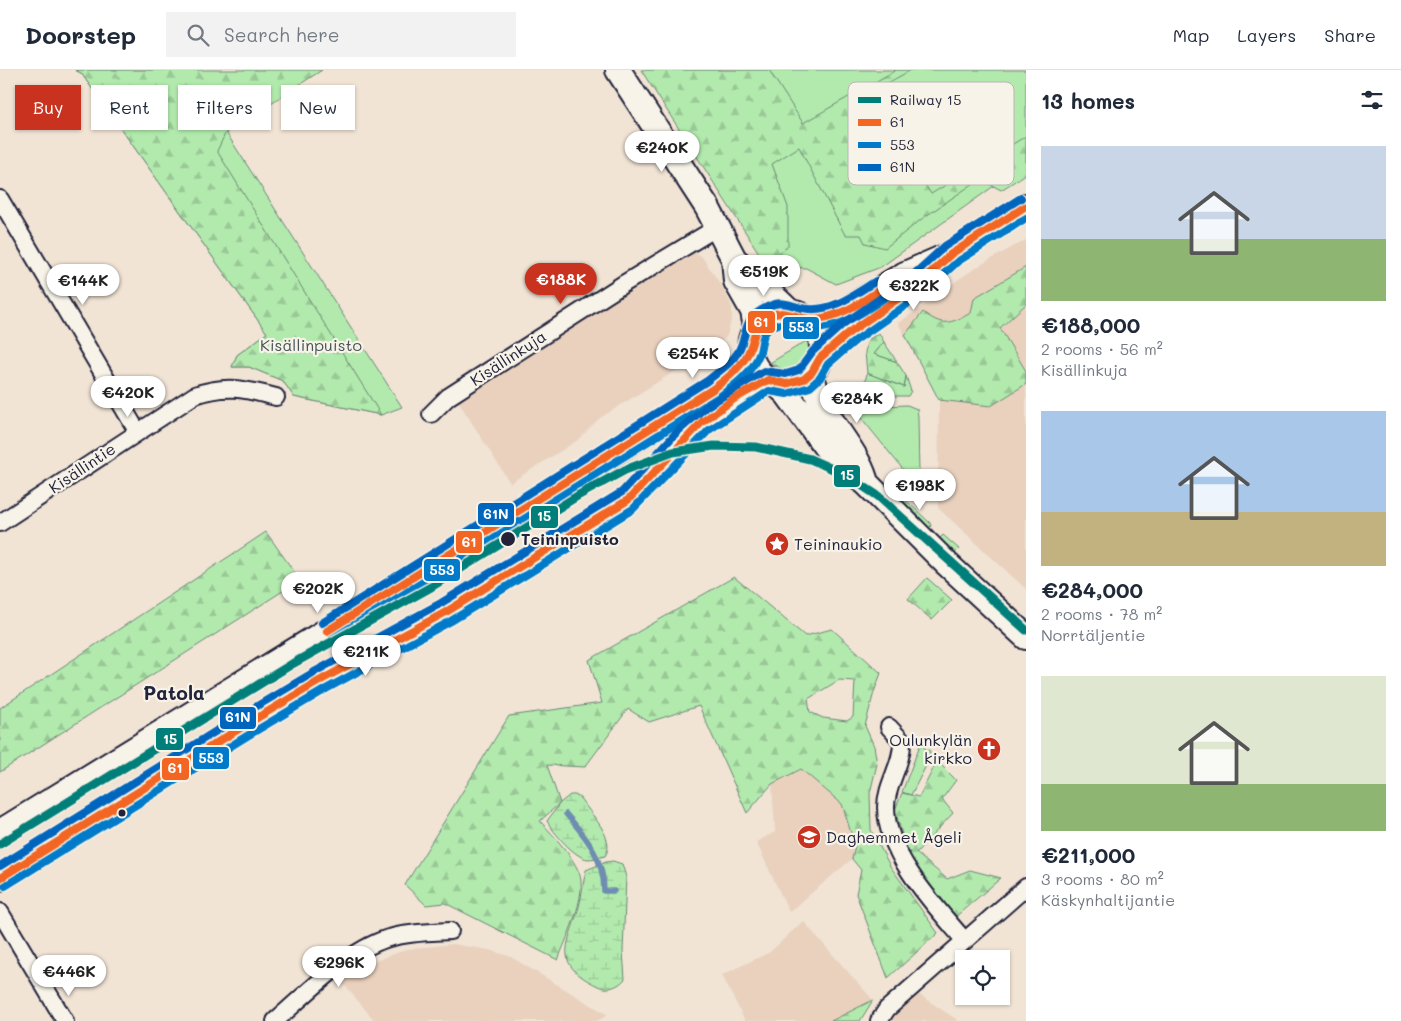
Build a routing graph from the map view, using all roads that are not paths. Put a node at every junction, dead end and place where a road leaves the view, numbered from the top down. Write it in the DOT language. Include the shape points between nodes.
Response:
graph roads {
  1 [pos="618,70"];
  2 [pos="0,199"];
  3 [pos="1026,206"];
  4 [pos="716,228"];
  5 [pos="951,254"];
  6 [pos="734,259"];
  7 [pos="799,316"];
  8 [pos="756,328"];
  9 [pos="750,352"];
  10 [pos="816,365"];
  11 [pos="772,381"];
  12 [pos="276,397"];
  13 [pos="431,414"];
  14 [pos="137,431"];
  15 [pos="866,483"];
  16 [pos="0,523"];
  17 [pos="1026,636"];
  18 [pos="889,727"];
  19 [pos="0,832"];
  20 [pos="0,878"];
  21 [pos="1026,887"];
  22 [pos="0,912"];
  23 [pos="450,931"];
  24 [pos="965,941"];
  25 [pos="65,1021"];
  26 [pos="275,1021"];
  27 [pos="880,1021"];
  1 -- 4 [label="main road" via="708,207"];
  2 -- 14 [label="street"];
  3 -- 5 [label="main road"];
  4 -- 6 [label="main road"];
  4 -- 13 [label="street, Kisällinkuja" via="448,397"];
  5 -- 7 [label="main road" via="905,274 839,314"];
  5 -- 10 [label="main road" via="916,286 850,332"];
  6 -- 7 [label="main road"];
  6 -- 8 [label="main road" via="736,281 753,311"];
  7 -- 8 [label="main road" via="771,315"];
  7 -- 10 [label="main road" via="820,338"];
  8 -- 9 [label="main road"];
  9 -- 11 [label="main road" via="756,368"];
  9 -- 19 [label="main road" via="732,374 713,389 570,481"];
  10 -- 11 [label="main road" via="793,384"];
  10 -- 15 [label="main road" via="814,385 824,408 860,463"];
  11 -- 15 [label="main road" via="787,394 843,467"];
  11 -- 20 [label="main road" via="710,416 628,500 446,612 321,680"];
  12 -- 14 [label="street, Kisällintie" via="236,388 206,391"];
  14 -- 16 [label="street, Kisällintie"];
  15 -- 17 [label="main road" via="947,564"];
  18 -- 24 [label="street" via="902,740 902,752 886,806 888,825 904,861 935,906"];
  21 -- 24 [label="street"];
  22 -- 25 [label="street"];
  23 -- 26 [label="street" via="392,937 379,942 340,966"];
  24 -- 27 [label="street" via="887,1009"];
}
